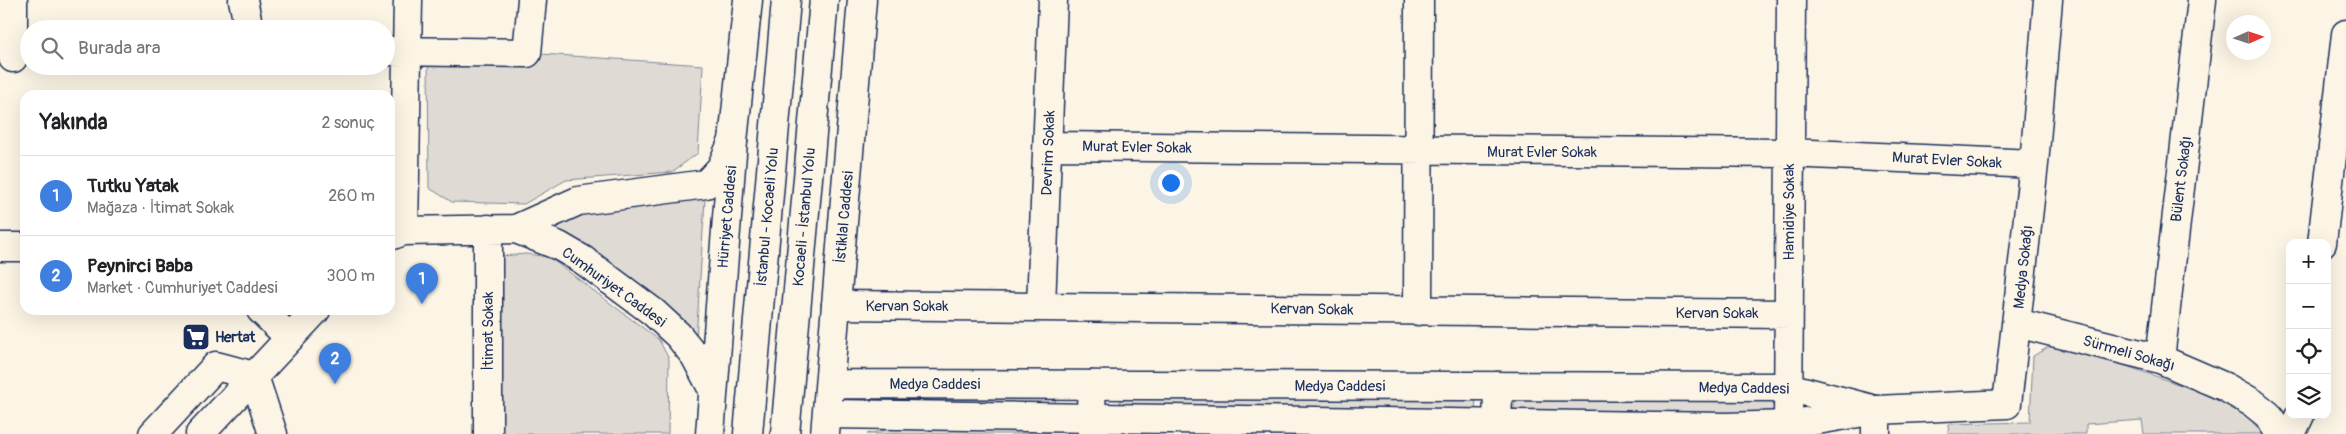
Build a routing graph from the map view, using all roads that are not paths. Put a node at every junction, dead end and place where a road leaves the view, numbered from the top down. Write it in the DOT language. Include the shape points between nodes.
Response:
graph roads {
  1 [pos="13,0"];
  2 [pos="243,0"];
  3 [pos="408,0"];
  4 [pos="532,0"];
  5 [pos="748,0"];
  6 [pos="786,0"];
  7 [pos="824,0"];
  8 [pos="862,0"];
  9 [pos="1053,0"];
  10 [pos="1419,0"];
  11 [pos="1791,0"];
  12 [pos="2202,0"];
  13 [pos="2042,1"];
  14 [pos="246,20"];
  15 [pos="2346,34"];
  16 [pos="397,51"];
  17 [pos="14,58"];
  18 [pos="733,141"];
  19 [pos="1049,146"];
  20 [pos="1419,151"];
  21 [pos="1789,153"];
  22 [pos="2034,164"];
  23 [pos="488,229"];
  24 [pos="516,229"];
  25 [pos="397,234"];
  26 [pos="2322,239"];
  27 [pos="0,247"];
  28 [pos="20,247"];
  29 [pos="836,306"];
  30 [pos="1041,306"];
  31 [pos="1418,311"];
  32 [pos="1788,314"];
  33 [pos="266,315"];
  34 [pos="311,315"];
  35 [pos="2017,322"];
  36 [pos="290,338"];
  37 [pos="2160,359"];
  38 [pos="254,376"];
  39 [pos="830,384"];
  40 [pos="1091,385"];
  41 [pos="1498,386"];
  42 [pos="1788,387"];
  43 [pos="713,390"];
  44 [pos="2298,419"];
  45 [pos="1876,422"];
  46 [pos="826,424"];
  47 [pos="1788,425"];
  48 [pos="1092,426"];
  49 [pos="1497,429"];
  50 [pos="153,434"];
  51 [pos="200,434"];
  52 [pos="273,434"];
  53 [pos="488,434"];
  54 [pos="710,434"];
  55 [pos="748,434"];
  56 [pos="785,434"];
  57 [pos="2280,434"];
  58 [pos="2291,434"];
  1 -- 17 [label="main road"];
  2 -- 14 [label="main road"];
  3 -- 16 [label="main road"];
  4 -- 16 [label="main road" via="527,53"];
  5 -- 18 [label="main road, Hürriyet Caddesi"];
  6 -- 55 [label="main road, İstanbul - Kocaeli Yolu"];
  7 -- 56 [label="main road, Kocaeli - İstanbul Yolu"];
  8 -- 29 [label="main road, İstiklal Caddesi"];
  9 -- 19 [label="main road, Devrim Sokak"];
  10 -- 20 [label="main road"];
  11 -- 21 [label="main road, Hamidiye Sokak"];
  12 -- 37 [label="main road, Bülent Sokağı"];
  13 -- 22 [label="main road, Medya Sokağı"];
  15 -- 26 [label="main road"];
  16 -- 25 [label="main road"];
  18 -- 24 [label="main road, Cumhuriyet Caddesi" via="721,168 706,184 578,201"];
  18 -- 43 [label="main road, Hürriyet Caddesi"];
  19 -- 20 [label="main road, Murat Evler Sokak"];
  19 -- 30 [label="main road, Devrim Sokak"];
  20 -- 21 [label="main road, Murat Evler Sokak"];
  20 -- 31 [label="main road"];
  21 -- 22 [label="main road, Murat Evler Sokak"];
  21 -- 32 [label="main road, Hamidiye Sokak"];
  22 -- 35 [label="main road, Medya Sokağı"];
  23 -- 24 [label="main road, Cumhuriyet Caddesi"];
  23 -- 25 [label="main road, Cumhuriyet Caddesi"];
  23 -- 53 [label="main road, İtimat Sokak"];
  24 -- 43 [label="main road, Cumhuriyet Caddesi" via="559,246 583,260 653,312 695,356"];
  27 -- 28 [label="main road"];
  29 -- 30 [label="main road, Kervan Sokak"];
  29 -- 39 [label="main road, İstiklal Caddesi"];
  30 -- 31 [label="main road, Kervan Sokak"];
  31 -- 32 [label="main road, Kervan Sokak"];
  32 -- 42 [label="main road, Hamidiye Sokak"];
  33 -- 36 [label="main road"];
  34 -- 36 [label="main road"];
  35 -- 37 [label="main road, Sürmeli Sokağı"];
  35 -- 45 [label="main road, Medya Sokağı" via="2007,404"];
  36 -- 38 [label="main road"];
  37 -- 57 [label="main road, Sürmeli Sokağı" via="2253,403 2268,416"];
  38 -- 50 [label="main road" via="216,366"];
  38 -- 51 [label="main road"];
  38 -- 52 [label="main road"];
  39 -- 40 [label="main road, Medya Caddesi"];
  39 -- 46 [label="main road, İstiklal Caddesi"];
  40 -- 41 [label="main road, Medya Caddesi"];
  40 -- 48 [label="main road"];
  41 -- 42 [label="main road, Medya Caddesi"];
  41 -- 49 [label="main road"];
  42 -- 45 [label="main road, Medya Caddesi"];
  42 -- 47 [label="main road, Hamidiye Sokak"];
  43 -- 54 [label="main road, Hürriyet Caddesi"];
  44 -- 58 [label="main road"];
  45 -- 47 [label="main road, Medya Caddesi"];
  46 -- 48 [label="main road, Medya Caddesi"];
  47 -- 49 [label="main road, Medya Caddesi"];
  48 -- 49 [label="main road, Medya Caddesi"];
}
